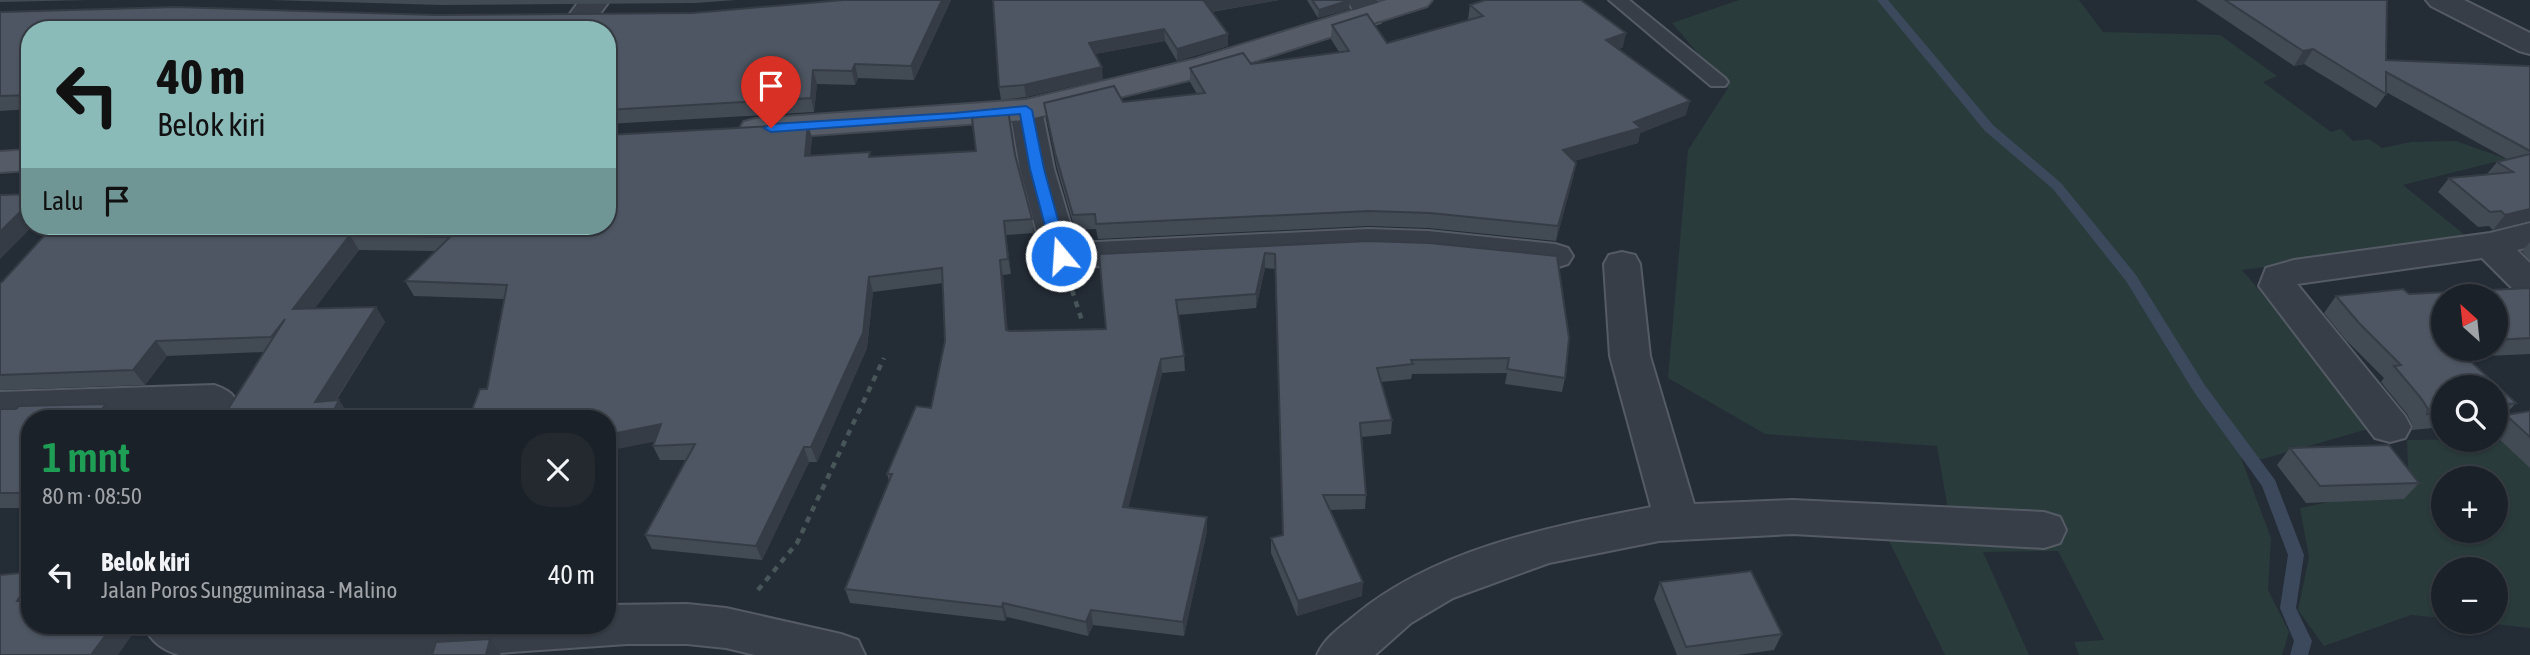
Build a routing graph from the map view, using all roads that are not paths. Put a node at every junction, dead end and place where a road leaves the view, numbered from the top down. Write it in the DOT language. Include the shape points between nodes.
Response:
graph roads {
  1 [pos="1417,0"];
  2 [pos="1618,0"];
  3 [pos="2441,0"];
  4 [pos="1366,8"];
  5 [pos="620,14"];
  6 [pos="576,15"];
  7 [pos="2530,44"];
  8 [pos="1718,82"];
  9 [pos="1026,110"];
  10 [pos="731,131"];
  11 [pos="21,161"];
  12 [pos="0,162"];
  13 [pos="2530,235"];
  14 [pos="2490,244"];
  15 [pos="1555,256"];
  16 [pos="1622,264"];
  17 [pos="2530,284"];
  18 [pos="0,407"];
  19 [pos="218,410"];
  20 [pos="2390,427"];
  21 [pos="1677,522"];
  22 [pos="2043,530"];
  23 [pos="616,625"];
  24 [pos="490,634"];
  25 [pos="170,638"];
  26 [pos="841,655"];
  27 [pos="1340,655"];
  1 -- 4 [label="main road"];
  2 -- 8 [label="lane"];
  3 -- 7 [label="street"];
  4 -- 9 [label="main road" via="1206,66"];
  5 -- 6 [label="street"];
  9 -- 10 [label="main road"];
  9 -- 15 [label="street" via="1061,256 1368,241"];
  11 -- 12 [label="main road"];
  13 -- 14 [label="street"];
  14 -- 17 [label="street"];
  14 -- 20 [label="street" via="2279,277 2278,286"];
  16 -- 21 [label="street" via="1630,356"];
  18 -- 19 [label="street" via="214,400"];
  21 -- 22 [label="street" via="1793,517"];
  21 -- 27 [label="street" via="1546,546 1437,585 1395,608"];
  23 -- 26 [label="street" via="726,628"];
  24 -- 25 [label="street" via="235,646"];
}
